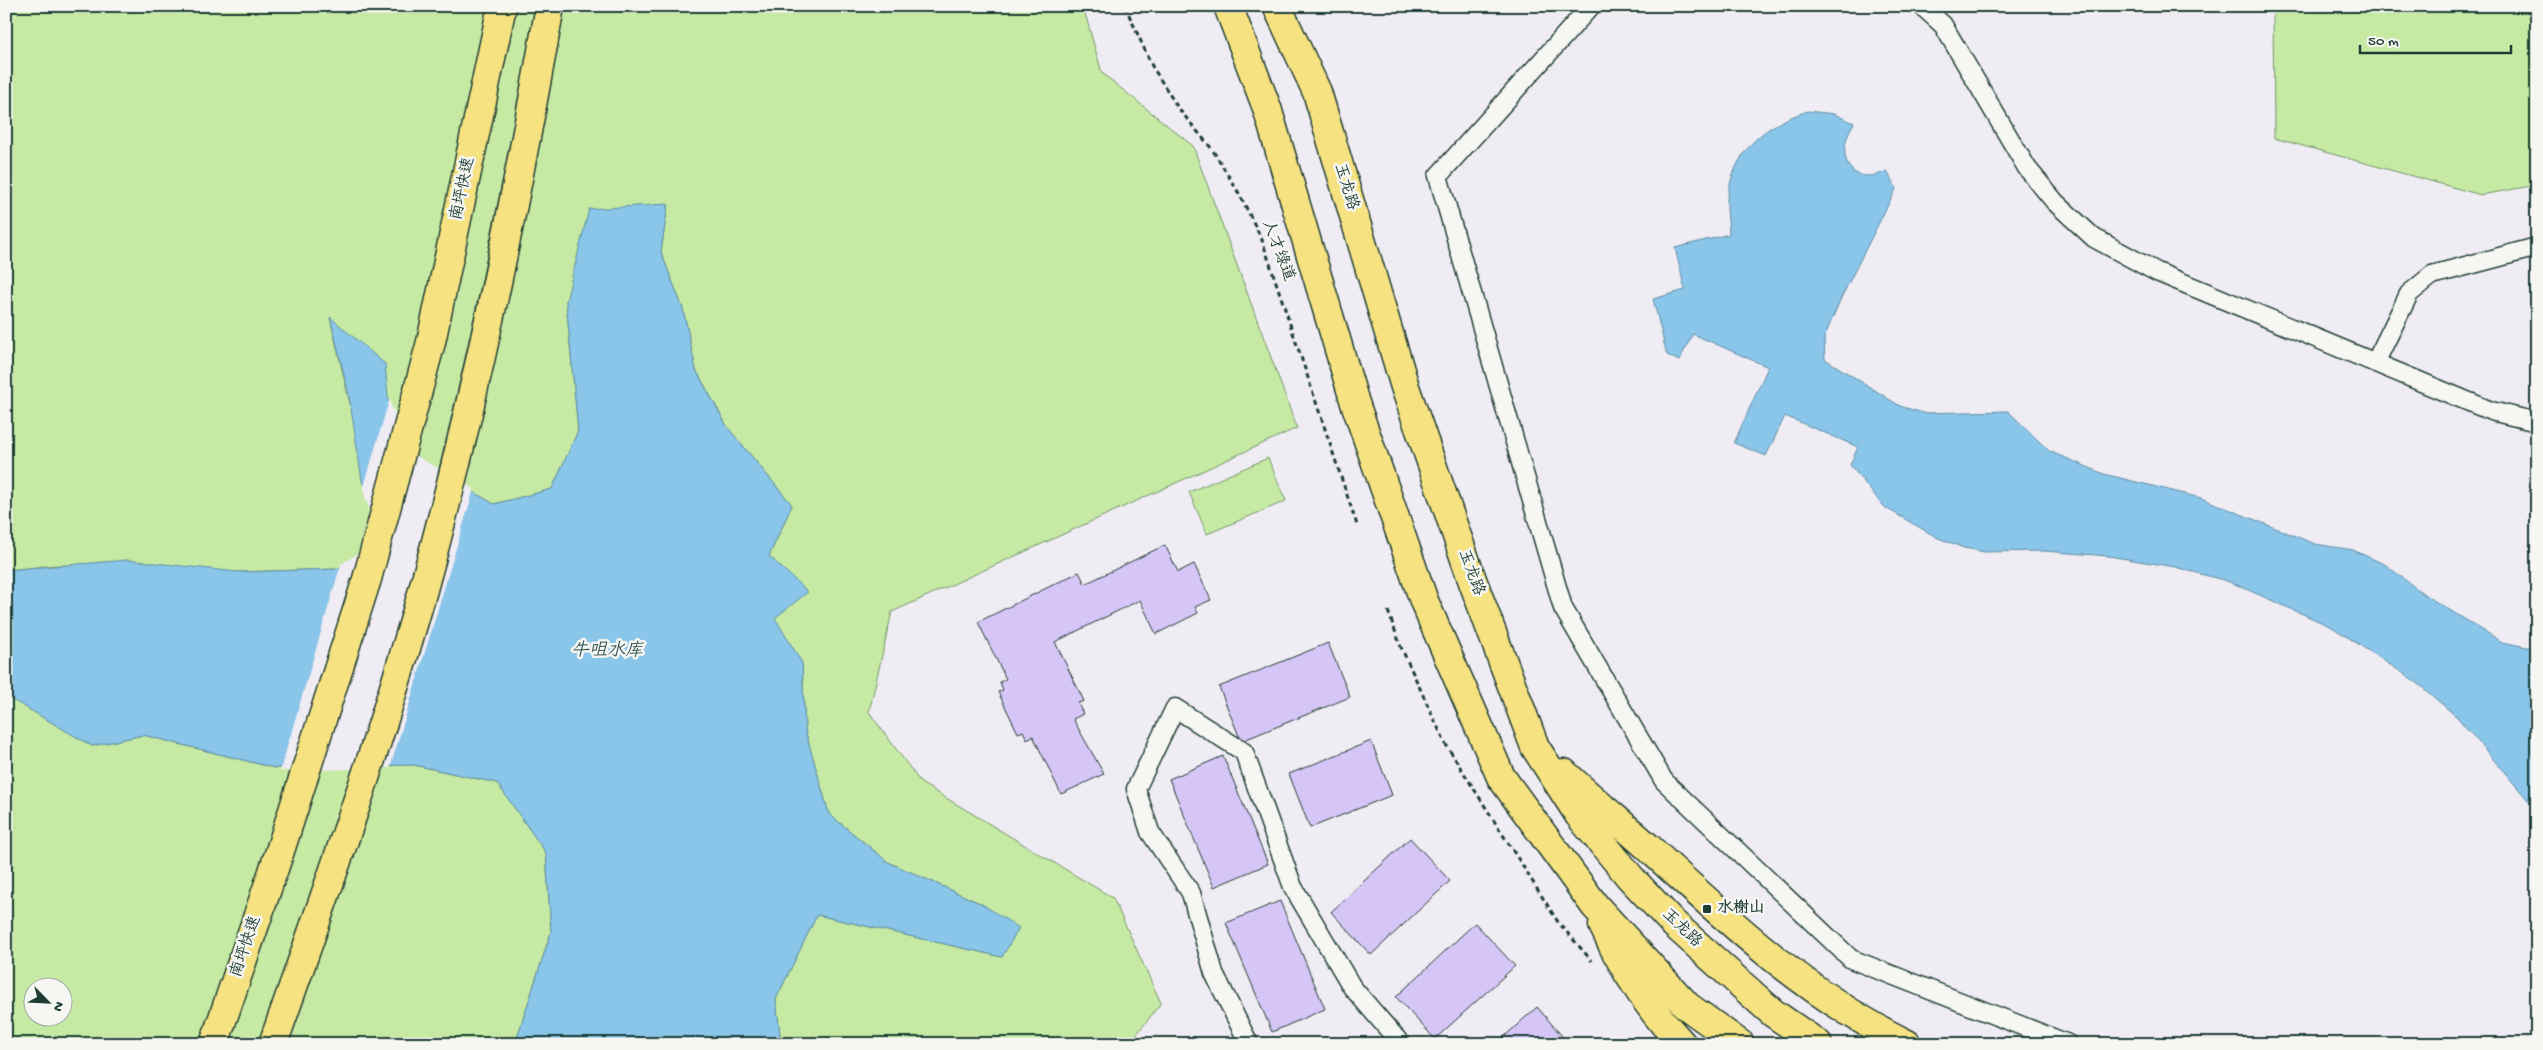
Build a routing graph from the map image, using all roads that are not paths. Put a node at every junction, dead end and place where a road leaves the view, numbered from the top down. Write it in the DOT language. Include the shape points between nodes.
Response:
graph roads {
  1 [pos="500,6"];
  2 [pos="550,6"];
  3 [pos="555,6"];
  4 [pos="1228,6"];
  5 [pos="1277,6"];
  6 [pos="1591,6"];
  7 [pos="1922,6"];
  8 [pos="542,51"];
  9 [pos="2537,247"];
  10 [pos="2375,363"];
  11 [pos="2537,422"];
  12 [pos="1535,747"];
  13 [pos="1595,906"];
  14 [pos="2059,1042"];
  15 [pos="214,1044"];
  16 [pos="273,1044"];
  17 [pos="1249,1044"];
  18 [pos="1401,1044"];
  19 [pos="1682,1044"];
  20 [pos="1740,1044"];
  21 [pos="1818,1044"];
  22 [pos="1907,1044"];
  1 -- 15 [label="main road, 南坪快速" via="431,342 367,579"];
  2 -- 8 [label="main road"];
  3 -- 8 [label="main road"];
  4 -- 13 [label="main road" via="1267,108 1355,403 1424,601 1502,777"];
  5 -- 12 [label="main road, 玉龙路" via="1316,92 1405,387"];
  6 -- 14 [label="street" via="1438,176 1563,608 1664,781 1851,959"];
  7 -- 10 [label="street" via="1943,25 2027,168 2055,202 2094,238 2157,272"];
  8 -- 16 [label="main road" via="483,355 420,598 335,868"];
  9 -- 10 [label="street" via="2432,275 2409,294"];
  10 -- 11 [label="street" via="2492,411"];
  12 -- 21 [label="main road, 玉龙路" via="1579,815 1674,924 1773,1013"];
  12 -- 22 [label="main road" via="1773,959 1829,1000"];
  13 -- 19 [label="main road" via="1618,958 1638,990"];
  13 -- 20 [label="main road" via="1688,1006"];
  17 -- 18 [label="street" via="1214,973 1192,893 1150,832 1136,789 1175,708 1244,752 1293,887 1352,987"];
}
